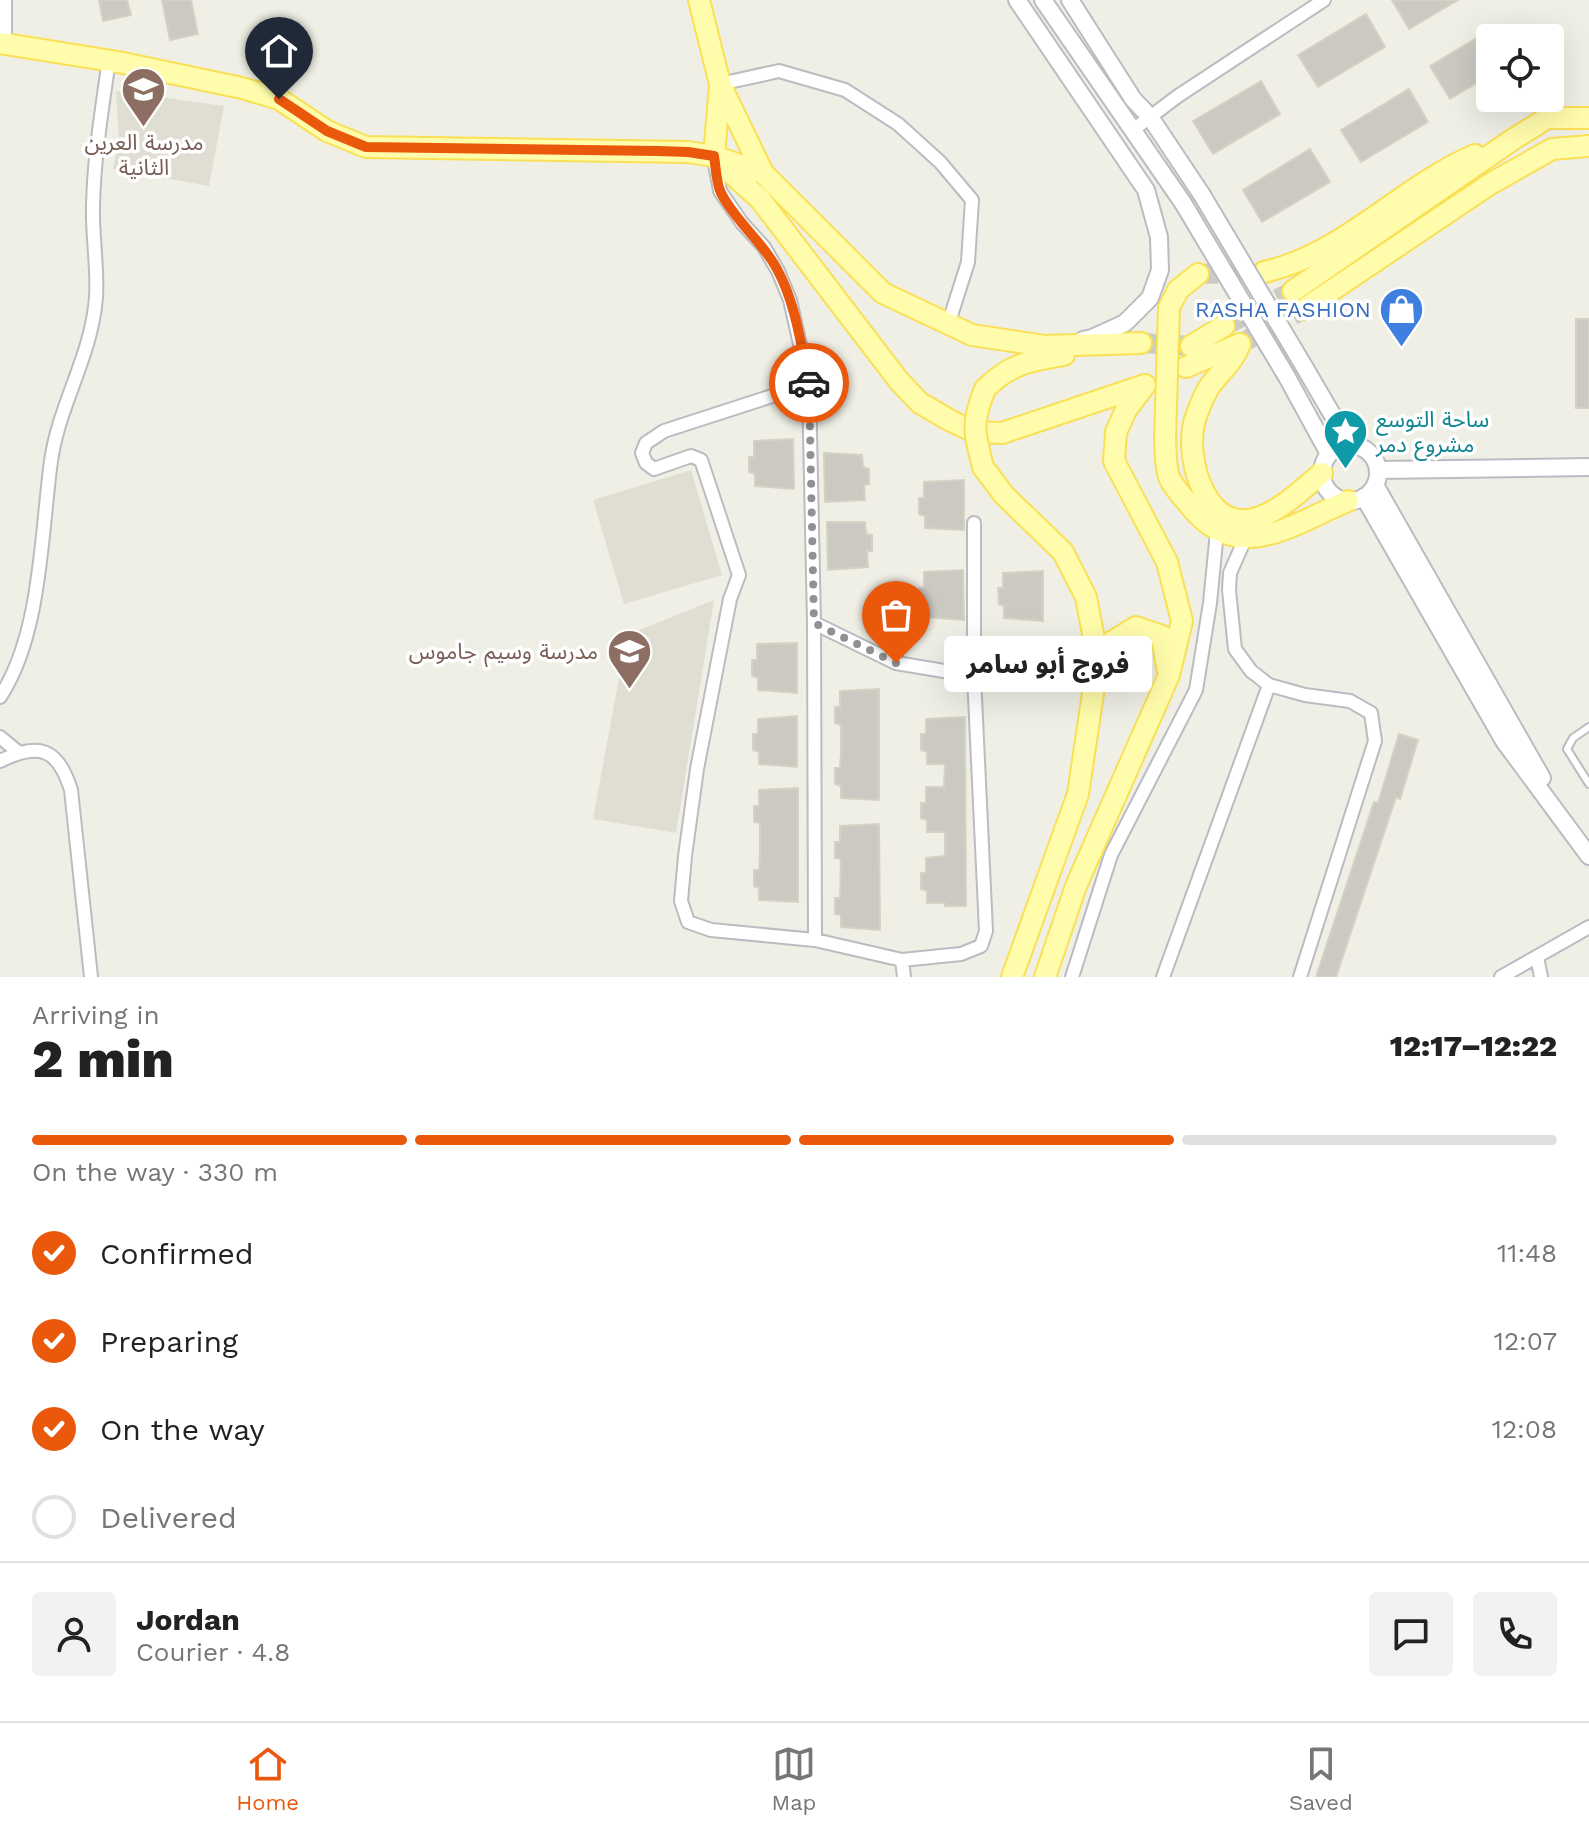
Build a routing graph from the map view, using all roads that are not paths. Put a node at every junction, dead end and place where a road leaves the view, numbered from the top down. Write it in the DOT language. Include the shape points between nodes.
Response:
graph roads {
  1 [pos="5,0"];
  2 [pos="699,0"];
  3 [pos="1017,0"];
  4 [pos="1043,0"];
  5 [pos="1070,0"];
  6 [pos="1324,0"];
  7 [pos="2,44"];
  8 [pos="109,60"];
  9 [pos="720,84"];
  10 [pos="1150,117"];
  11 [pos="1589,118"];
  12 [pos="1133,130"];
  13 [pos="1512,140"];
  14 [pos="1589,146"];
  15 [pos="714,156"];
  16 [pos="763,173"];
  17 [pos="1264,272"];
  18 [pos="1198,274"];
  19 [pos="948,325"];
  20 [pos="1224,326"];
  21 [pos="1045,346"];
  22 [pos="1191,346"];
  23 [pos="1186,367"];
  24 [pos="809,384"];
  25 [pos="1350,445"];
  26 [pos="1326,463"];
  27 [pos="1589,467"];
  28 [pos="1367,488"];
  29 [pos="974,523"];
  30 [pos="1217,532"];
  31 [pos="1245,539"];
  32 [pos="814,623"];
  33 [pos="1098,660"];
  34 [pos="1169,675"];
  35 [pos="974,676"];
  36 [pos="1269,685"];
  37 [pos="0,697"];
  38 [pos="1589,727"];
  39 [pos="0,737"];
  40 [pos="18,752"];
  41 [pos="0,761"];
  42 [pos="1589,784"];
  43 [pos="1589,856"];
  44 [pos="1589,927"];
  45 [pos="815,940"];
  46 [pos="1537,957"];
  47 [pos="902,960"];
  48 [pos="91,977"];
  49 [pos="904,977"];
  50 [pos="1012,977"];
  51 [pos="1045,977"];
  52 [pos="1072,977"];
  53 [pos="1163,977"];
  54 [pos="1300,977"];
  55 [pos="1501,977"];
  56 [pos="1541,977"];
  1 -- 7 [label="street"];
  2 -- 9 [label="main road"];
  3 -- 21 [label="street" via="1146,190 1159,237 1160,270 1150,298 1125,323 1092,338"];
  4 -- 12 [label="street"];
  5 -- 10 [label="street"];
  6 -- 10 [label="street"];
  7 -- 8 [label="main road"];
  8 -- 15 [label="main road" via="279,99 327,131 366,147"];
  8 -- 37 [label="street" via="95,153 96,296 91,332 57,428 21,657"];
  9 -- 15 [label="main road"];
  9 -- 16 [label="main road"];
  9 -- 19 [label="street" via="779,71 845,90 898,124 940,162 972,200 968,262"];
  10 -- 12 [label="street"];
  10 -- 25 [label="street, bridge"];
  11 -- 13 [label="main road" via="1547,118"];
  12 -- 26 [label="street, bridge" via="1287,377"];
  13 -- 14 [label="main road" via="1299,300 1552,149"];
  13 -- 17 [label="main road" via="1449,166 1310,257"];
  15 -- 16 [label="main road"];
  15 -- 24 [label="street" via="720,191 764,247 790,300"];
  15 -- 34 [label="main road" via="760,199 899,381 920,403 951,421 975,432 1002,433 1145,385 1116,432 1114,461 1167,562 1182,621"];
  16 -- 19 [label="main road" via="883,293"];
  18 -- 30 [label="main road, bridge" via="1178,290 1169,308 1165,439 1168,477"];
  19 -- 21 [label="main road" via="972,335"];
  20 -- 22 [label="main road"];
  21 -- 33 [label="main road, bridge" via="1134,343 1022,363 985,389 974,416 983,467 1063,552 1086,597"];
  23 -- 26 [label="main road" via="1240,344 1208,389 1194,424 1192,454 1214,508 1232,520 1255,519 1280,507"];
  24 -- 32 [label="street"];
  24 -- 45 [label="street" via="664,431 646,443 642,453 654,469 691,456 701,460 739,575 697,769 681,901 688,922 711,930"];
  25 -- 26 [label="street"];
  25 -- 28 [label="street" via="1372,455"];
  26 -- 28 [label="street" via="1323,481 1333,495"];
  27 -- 28 [label="street"];
  28 -- 31 [label="main road" via="1264,537"];
  28 -- 43 [label="street" via="1504,741"];
  29 -- 35 [label="street"];
  30 -- 31 [label="main road"];
  30 -- 52 [label="street" via="1196,690 1111,855"];
  31 -- 36 [label="street" via="1230,573 1235,649"];
  32 -- 35 [label="street" via="896,663"];
  32 -- 45 [label="street"];
  33 -- 34 [label="main road" via="1110,643 1136,627 1162,636"];
  33 -- 50 [label="main road" via="1078,794"];
  34 -- 51 [label="main road" via="1076,886"];
  35 -- 47 [label="street" via="986,931 981,946 961,954"];
  36 -- 53 [label="street"];
  36 -- 54 [label="street" via="1350,701 1371,713 1375,741"];
  38 -- 42 [label="lane" via="1567,749"];
  39 -- 40 [label="street"];
  40 -- 41 [label="street"];
  40 -- 48 [label="street" via="37,750 54,756 64,768 71,790"];
  44 -- 46 [label="street"];
  45 -- 47 [label="street"];
  46 -- 55 [label="street"];
  46 -- 56 [label="street"];
  47 -- 49 [label="street"];
}
